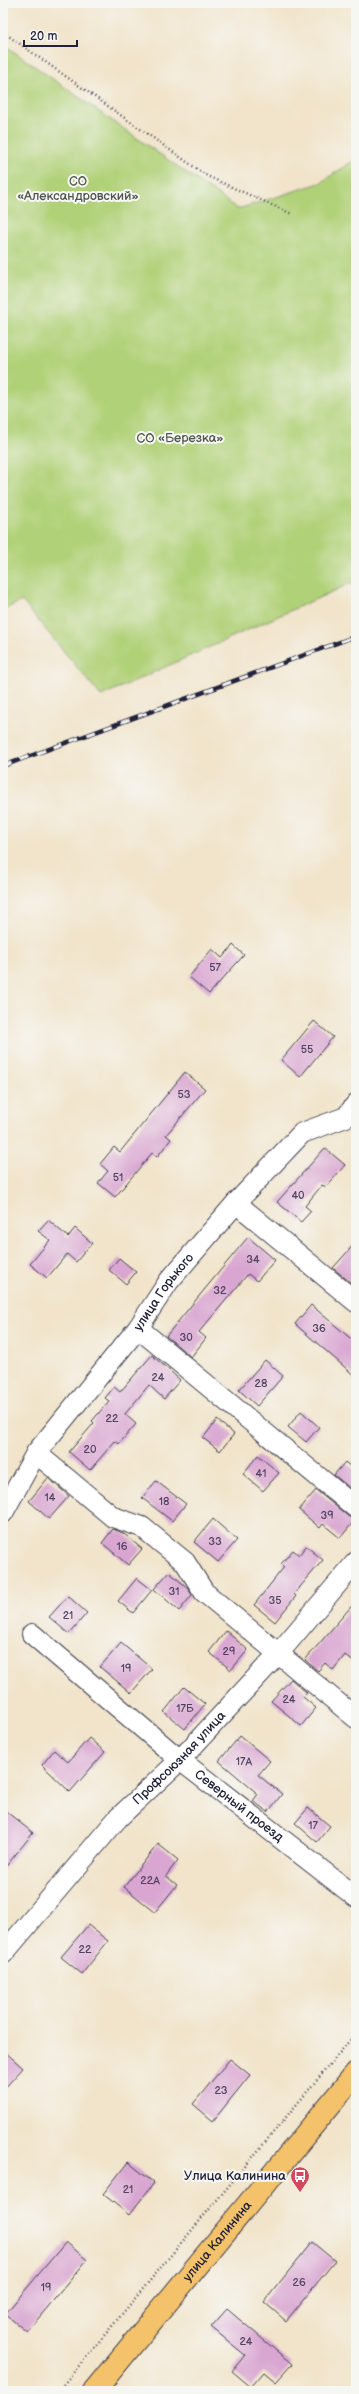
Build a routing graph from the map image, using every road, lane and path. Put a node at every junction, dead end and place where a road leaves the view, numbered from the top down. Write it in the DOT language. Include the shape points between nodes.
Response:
graph roads {
  1 [pos="3,32"];
  2 [pos="292,214"];
  3 [pos="356,1104"];
  4 [pos="236,1203"];
  5 [pos="356,1302"];
  6 [pos="138,1328"];
  7 [pos="36,1453"];
  8 [pos="356,1508"];
  9 [pos="3,1513"];
  10 [pos="356,1562"];
  11 [pos="32,1634"];
  12 [pos="278,1654"];
  13 [pos="356,1718"];
  14 [pos="180,1760"];
  15 [pos="356,1897"];
  16 [pos="3,1954"];
  17 [pos="356,2033"];
  18 [pos="356,2073"];
  19 [pos="58,2391"];
  20 [pos="94,2391"];
  1 -- 2 [label="path" via="207,176"];
  3 -- 4 [label="street, улица Горького" via="346,1117 302,1133"];
  4 -- 5 [label="street"];
  4 -- 6 [label="street, улица Горького" via="169,1281"];
  6 -- 7 [label="street, улица Горького"];
  6 -- 8 [label="street"];
  7 -- 9 [label="street, улица Горького"];
  7 -- 12 [label="street" via="113,1517 142,1527 185,1562 204,1592"];
  10 -- 12 [label="street, Профсоюзная улица"];
  11 -- 14 [label="street, Северный проезд"];
  12 -- 13 [label="street"];
  12 -- 14 [label="street, Профсоюзная улица"];
  14 -- 15 [label="street, Северный проезд"];
  14 -- 16 [label="street, Профсоюзная улица" via="118,1818"];
  17 -- 19 [label="path"];
  18 -- 20 [label="main road, улица Калинина"];
}
